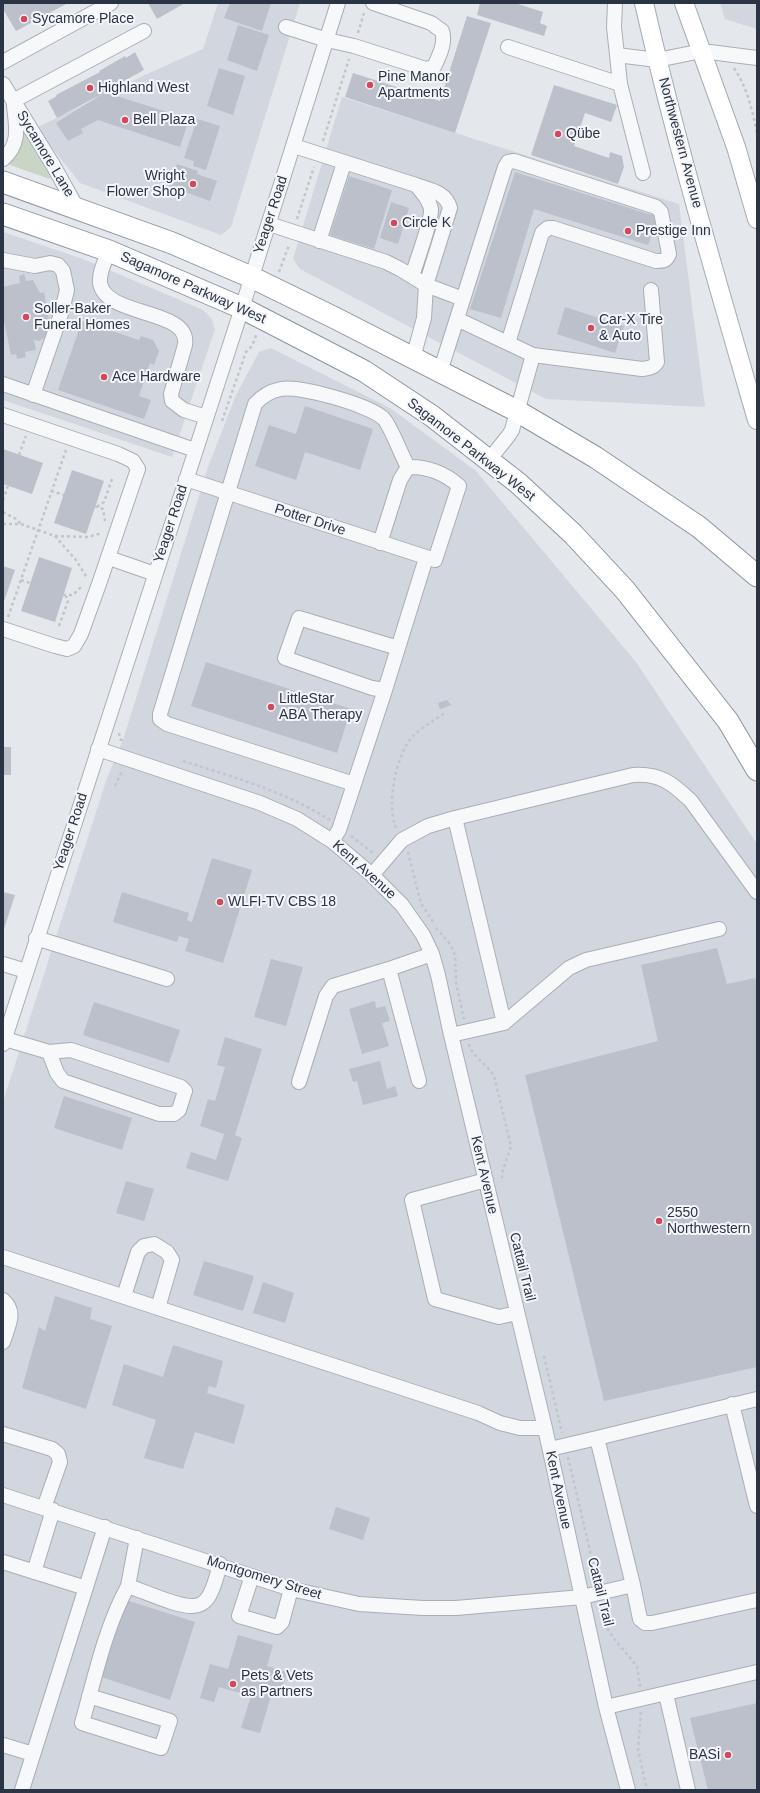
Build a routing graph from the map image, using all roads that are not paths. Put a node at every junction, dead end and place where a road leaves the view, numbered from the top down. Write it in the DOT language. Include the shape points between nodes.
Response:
graph roads {
  1 [pos="111,3"];
  2 [pos="338,3"];
  3 [pos="615,3"];
  4 [pos="644,3"];
  5 [pos="684,3"];
  6 [pos="369,7"];
  7 [pos="286,27"];
  8 [pos="144,31"];
  9 [pos="327,40"];
  10 [pos="508,47"];
  11 [pos="702,50"];
  12 [pos="617,55"];
  13 [pos="757,58"];
  14 [pos="657,60"];
  15 [pos="3,62"];
  16 [pos="3,84"];
  17 [pos="620,84"];
  18 [pos="13,101"];
  19 [pos="294,146"];
  20 [pos="3,159"];
  21 [pos="344,163"];
  22 [pos="643,173"];
  23 [pos="3,182"];
  24 [pos="416,185"];
  25 [pos="77,208"];
  26 [pos="4,218"];
  27 [pos="757,219"];
  28 [pos="269,224"];
  29 [pos="319,241"];
  30 [pos="108,251"];
  31 [pos="3,260"];
  32 [pos="412,276"];
  33 [pos="251,277"];
  34 [pos="426,285"];
  35 [pos="651,290"];
  36 [pos="463,299"];
  37 [pos="242,308"];
  38 [pos="457,319"];
  39 [pos="508,343"];
  40 [pos="533,355"];
  41 [pos="412,358"];
  42 [pos="440,372"];
  43 [pos="3,384"];
  44 [pos="33,395"];
  45 [pos="517,411"];
  46 [pos="755,414"];
  47 [pos="3,415"];
  48 [pos="206,417"];
  49 [pos="195,450"];
  50 [pos="489,460"];
  51 [pos="408,467"];
  52 [pos="186,479"];
  53 [pos="229,493"];
  54 [pos="380,543"];
  55 [pos="109,558"];
  56 [pos="431,559"];
  57 [pos="155,574"];
  58 [pos="757,576"];
  59 [pos="3,629"];
  60 [pos="398,648"];
  61 [pos="385,690"];
  62 [pos="98,749"];
  63 [pos="757,770"];
  64 [pos="354,784"];
  65 [pos="455,818"];
  66 [pos="332,841"];
  67 [pos="372,875"];
  68 [pos="757,892"];
  69 [pos="719,929"];
  70 [pos="36,938"];
  71 [pos="432,954"];
  72 [pos="3,964"];
  73 [pos="389,969"];
  74 [pos="26,971"];
  75 [pos="167,979"];
  76 [pos="504,1023"];
  77 [pos="451,1035"];
  78 [pos="4,1041"];
  79 [pos="48,1052"];
  80 [pos="419,1081"];
  81 [pos="299,1082"];
  82 [pos="486,1180"];
  83 [pos="3,1257"];
  84 [pos="124,1296"];
  85 [pos="3,1300"];
  86 [pos="158,1308"];
  87 [pos="517,1313"];
  88 [pos="3,1342"];
  89 [pos="757,1399"];
  90 [pos="732,1404"];
  91 [pos="545,1428"];
  92 [pos="3,1434"];
  93 [pos="597,1438"];
  94 [pos="550,1449"];
  95 [pos="3,1495"];
  96 [pos="757,1506"];
  97 [pos="48,1509"];
  98 [pos="105,1527"];
  99 [pos="137,1538"];
  100 [pos="3,1562"];
  101 [pos="220,1564"];
  102 [pos="34,1572"];
  103 [pos="252,1576"];
  104 [pos="633,1585"];
  105 [pos="128,1586"];
  106 [pos="86,1588"];
  107 [pos="291,1589"];
  108 [pos="582,1597"];
  109 [pos="757,1600"];
  110 [pos="757,1672"];
  111 [pos="666,1694"];
  112 [pos="89,1696"];
  113 [pos="606,1707"];
  114 [pos="3,1745"];
  115 [pos="33,1754"];
  116 [pos="22,1790"];
  117 [pos="628,1790"];
  118 [pos="688,1790"];
  1 -- 15 [label="street"];
  2 -- 9 [label="street, Yeager Road"];
  3 -- 12 [label="street"];
  4 -- 14 [label="main road, Northwestern Avenue"];
  5 -- 11 [label="main road"];
  6 -- 9 [label="street" via="431,23 442,30 444,38 434,67 426,69"];
  7 -- 9 [label="street"];
  8 -- 18 [label="street"];
  9 -- 19 [label="street, Yeager Road"];
  10 -- 17 [label="street"];
  11 -- 13 [label="street"];
  11 -- 14 [label="street"];
  11 -- 27 [label="main road" via="736,148"];
  12 -- 14 [label="street"];
  12 -- 17 [label="street"];
  14 -- 46 [label="main road, Northwestern Avenue"];
  16 -- 18 [label="street, Sycamore Lane"];
  17 -- 22 [label="street"];
  18 -- 20 [label="street, Sycamore Lane" via="17,134 10,153"];
  18 -- 25 [label="street, Sycamore Lane"];
  19 -- 21 [label="street"];
  19 -- 28 [label="street, Yeager Road"];
  21 -- 24 [label="street"];
  21 -- 29 [label="street"];
  23 -- 25 [label="highway"];
  24 -- 32 [label="street" via="430,204 431,216"];
  24 -- 34 [label="street" via="445,197 450,208"];
  25 -- 33 [label="highway" via="172,243"];
  26 -- 30 [label="highway, Sagamore Parkway West"];
  28 -- 29 [label="street"];
  28 -- 33 [label="street, Yeager Road"];
  29 -- 32 [label="street" via="386,262"];
  30 -- 37 [label="highway, Sagamore Parkway West"];
  30 -- 48 [label="street" via="100,273 100,284 104,291 113,300 172,323 184,333 185,345 171,394 172,401 184,410"];
  31 -- 44 [label="street" via="35,266 50,263 58,265 63,271 67,290"];
  32 -- 34 [label="street"];
  33 -- 37 [label="street, Yeager Road"];
  33 -- 41 [label="highway"];
  34 -- 36 [label="street"];
  34 -- 41 [label="street" via="424,318"];
  35 -- 40 [label="street" via="657,362 654,367 642,369"];
  36 -- 38 [label="street"];
  36 -- 39 [label="street" via="508,162 514,161 656,207 661,212 669,254 663,261 656,262 553,228 544,230"];
  37 -- 48 [label="street, Yeager Road"];
  37 -- 50 [label="highway, Sagamore Parkway West" via="364,371 432,416"];
  38 -- 39 [label="street"];
  38 -- 42 [label="street"];
  39 -- 40 [label="street"];
  40 -- 45 [label="street"];
  41 -- 42 [label="highway"];
  42 -- 45 [label="highway"];
  43 -- 44 [label="street"];
  44 -- 49 [label="street"];
  45 -- 50 [label="street" via="509,436"];
  45 -- 58 [label="highway" via="595,457 699,527"];
  47 -- 55 [label="street" via="133,461 138,469 112,533"];
  48 -- 49 [label="street, Yeager Road"];
  49 -- 52 [label="street, Yeager Road"];
  50 -- 63 [label="highway, Sagamore Parkway West" via="573,534 625,590 728,721"];
  51 -- 53 [label="street" via="384,419 373,410 303,389 280,389 263,396 254,404"];
  51 -- 54 [label="street" via="400,480"];
  51 -- 56 [label="street" via="421,466 450,477 459,486"];
  52 -- 53 [label="street, Potter Drive"];
  52 -- 57 [label="street, Yeager Road"];
  53 -- 54 [label="street, Potter Drive"];
  53 -- 64 [label="street" via="160,720"];
  54 -- 56 [label="street, Potter Drive"];
  55 -- 57 [label="street"];
  55 -- 59 [label="street" via="81,634 74,646 67,649"];
  56 -- 60 [label="street"];
  57 -- 62 [label="street, Yeager Road"];
  60 -- 61 [label="street"];
  60 -- 61 [label="street" via="299,618 285,658 372,688"];
  61 -- 64 [label="street"];
  62 -- 66 [label="street, Kent Avenue" via="260,803 297,819"];
  62 -- 70 [label="street, Yeager Road"];
  64 -- 66 [label="street" via="339,830"];
  65 -- 67 [label="street" via="428,826 402,840"];
  65 -- 68 [label="street" via="633,775 648,774 665,780 691,801"];
  65 -- 76 [label="street"];
  66 -- 67 [label="street, Kent Avenue"];
  67 -- 71 [label="street, Kent Avenue" via="402,905 423,935"];
  69 -- 76 [label="street" via="586,960 569,968"];
  70 -- 74 [label="street, Yeager Road"];
  70 -- 75 [label="street"];
  71 -- 73 [label="street"];
  71 -- 77 [label="street, Kent Avenue"];
  72 -- 74 [label="street"];
  73 -- 80 [label="street"];
  73 -- 81 [label="street" via="333,986 326,996"];
  74 -- 78 [label="street, Yeager Road"];
  76 -- 77 [label="street"];
  77 -- 82 [label="street, Kent Avenue"];
  78 -- 79 [label="street"];
  79 -- 79 [label="street" via="71,1050 181,1087 185,1091 179,1110 174,1114 159,1114 63,1081"];
  82 -- 87 [label="street, Kent Avenue"];
  82 -- 87 [label="street" via="412,1200 435,1299 499,1317"];
  83 -- 84 [label="street"];
  84 -- 86 [label="street"];
  84 -- 86 [label="street" via="138,1252 144,1246 154,1244 167,1252 172,1260"];
  85 -- 88 [label="street" via="12,1312"];
  86 -- 91 [label="street" via="478,1412 500,1423 520,1428"];
  87 -- 91 [label="street, Kent Avenue"];
  89 -- 90 [label="street"];
  90 -- 93 [label="street"];
  90 -- 96 [label="street"];
  91 -- 94 [label="street, Kent Avenue"];
  92 -- 97 [label="street" via="52,1449 58,1454 60,1462"];
  93 -- 94 [label="street"];
  93 -- 104 [label="street"];
  94 -- 108 [label="street, Kent Avenue"];
  95 -- 97 [label="street, Montgomery Street"];
  97 -- 98 [label="street, Montgomery Street"];
  97 -- 102 [label="street"];
  98 -- 99 [label="street, Montgomery Street"];
  98 -- 106 [label="street"];
  99 -- 101 [label="street, Montgomery Street"];
  99 -- 105 [label="street"];
  100 -- 102 [label="street"];
  101 -- 103 [label="street, Montgomery Street"];
  101 -- 105 [label="street" via="207,1599 194,1606"];
  102 -- 106 [label="street"];
  103 -- 107 [label="street, Montgomery Street"];
  103 -- 107 [label="street" via="239,1616 277,1627 282,1622"];
  104 -- 108 [label="street, Montgomery Street"];
  104 -- 109 [label="street" via="640,1618 652,1623"];
  105 -- 112 [label="street" via="118,1605"];
  106 -- 115 [label="street"];
  107 -- 108 [label="street, Montgomery Street" via="359,1604 423,1608 456,1608"];
  108 -- 113 [label="street, Kent Avenue"];
  110 -- 111 [label="street"];
  111 -- 113 [label="street"];
  111 -- 118 [label="street"];
  112 -- 112 [label="street" via="82,1723 161,1748 170,1721"];
  113 -- 117 [label="street, Kent Avenue"];
  114 -- 115 [label="street"];
  115 -- 116 [label="street"];
}
